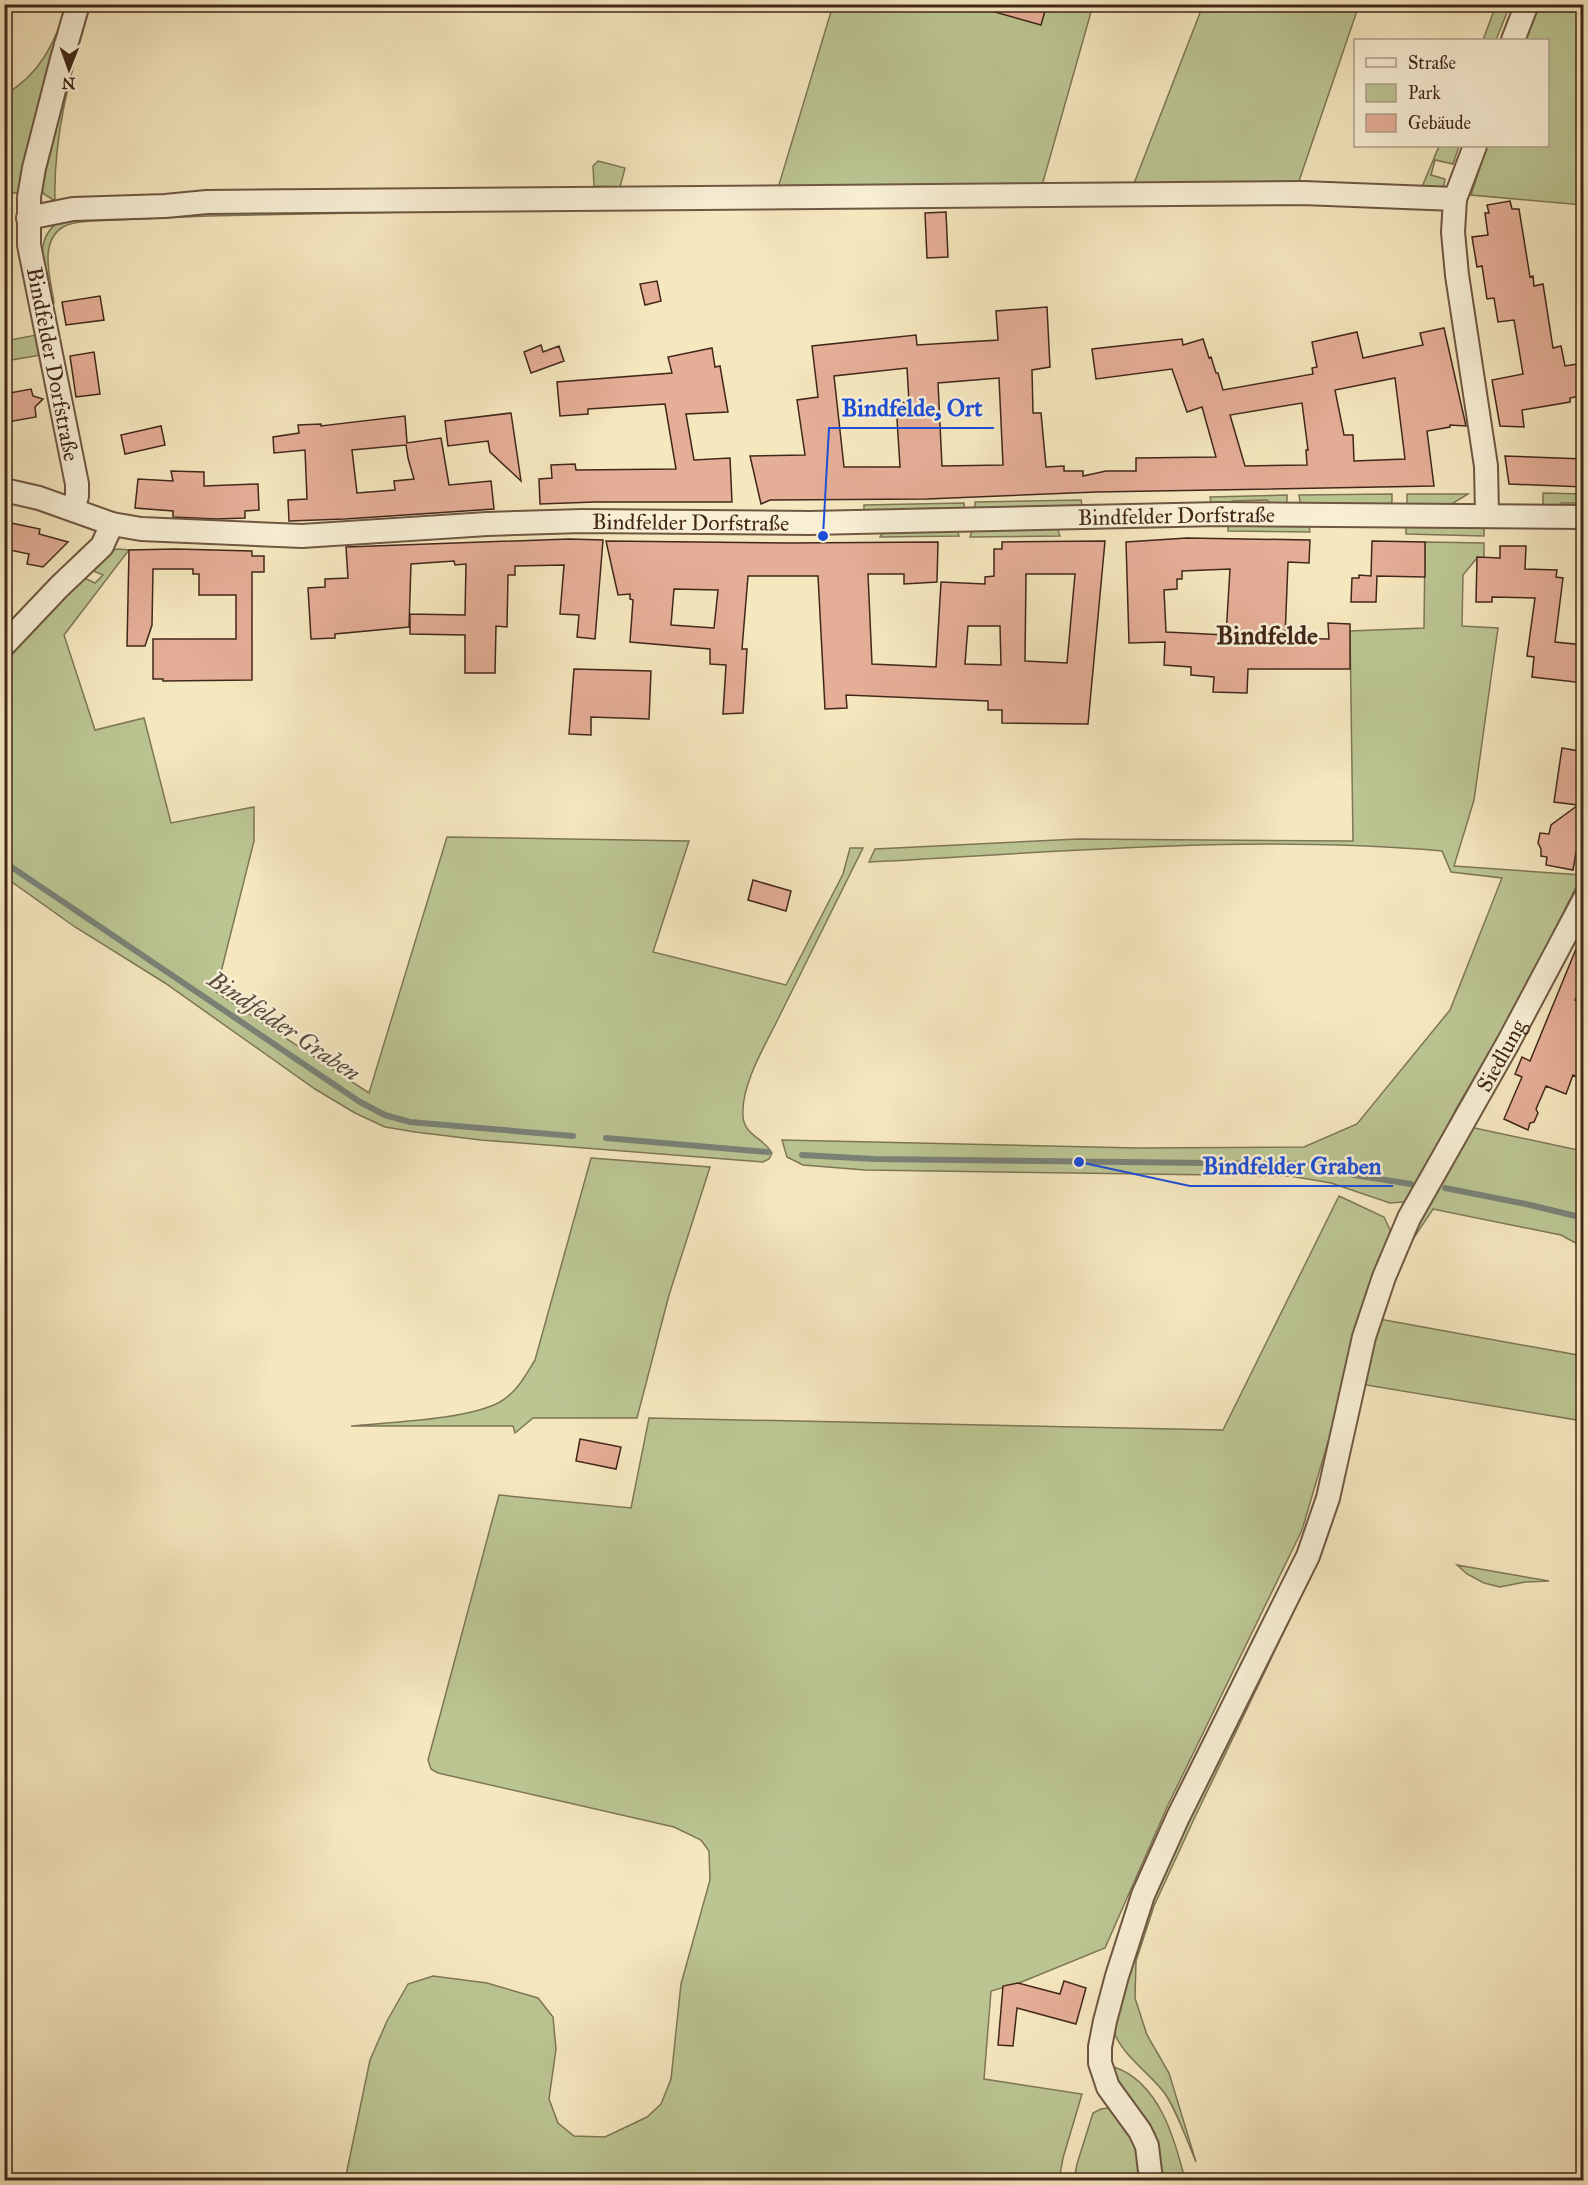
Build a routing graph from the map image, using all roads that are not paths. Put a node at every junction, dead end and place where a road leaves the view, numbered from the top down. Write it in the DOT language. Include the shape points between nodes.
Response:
graph roads {
  1 [pos="78,4"];
  2 [pos="1527,4"];
  3 [pos="1513,39"];
  4 [pos="1475,147"];
  5 [pos="1454,204"];
  6 [pos="28,218"];
  7 [pos="4,490"];
  8 [pos="73,510"];
  9 [pos="1487,515"];
  10 [pos="1584,517"];
  11 [pos="112,524"];
  12 [pos="4,645"];
  13 [pos="1584,900"];
  14 [pos="1151,2181"];
  1 -- 6 [label="street, Bindfelder Dorfstraße" via="34,168"];
  2 -- 3 [label="street"];
  4 -- 5 [label="street"];
  5 -- 6 [label="street" via="1291,193 207,202 73,210"];
  5 -- 9 [label="street" via="1452,232 1486,466"];
  6 -- 8 [label="street, Bindfelder Dorfstraße" via="29,245 77,484"];
  7 -- 8 [label="street, Bindfelder Dorfstraße"];
  8 -- 11 [label="street, Bindfelder Dorfstraße"];
  9 -- 10 [label="street, Bindfelder Dorfstraße"];
  9 -- 11 [label="street, Bindfelder Dorfstraße" via="1220,514 810,523 582,521 302,536 176,532"];
  11 -- 12 [label="street" via="102,546"];
  13 -- 14 [label="street, Siedlung" via="1414,1208 1384,1276 1365,1337 1328,1498 1308,1556 1143,1895 1116,1976 1100,2063 1108,2087 1147,2146"];
}
